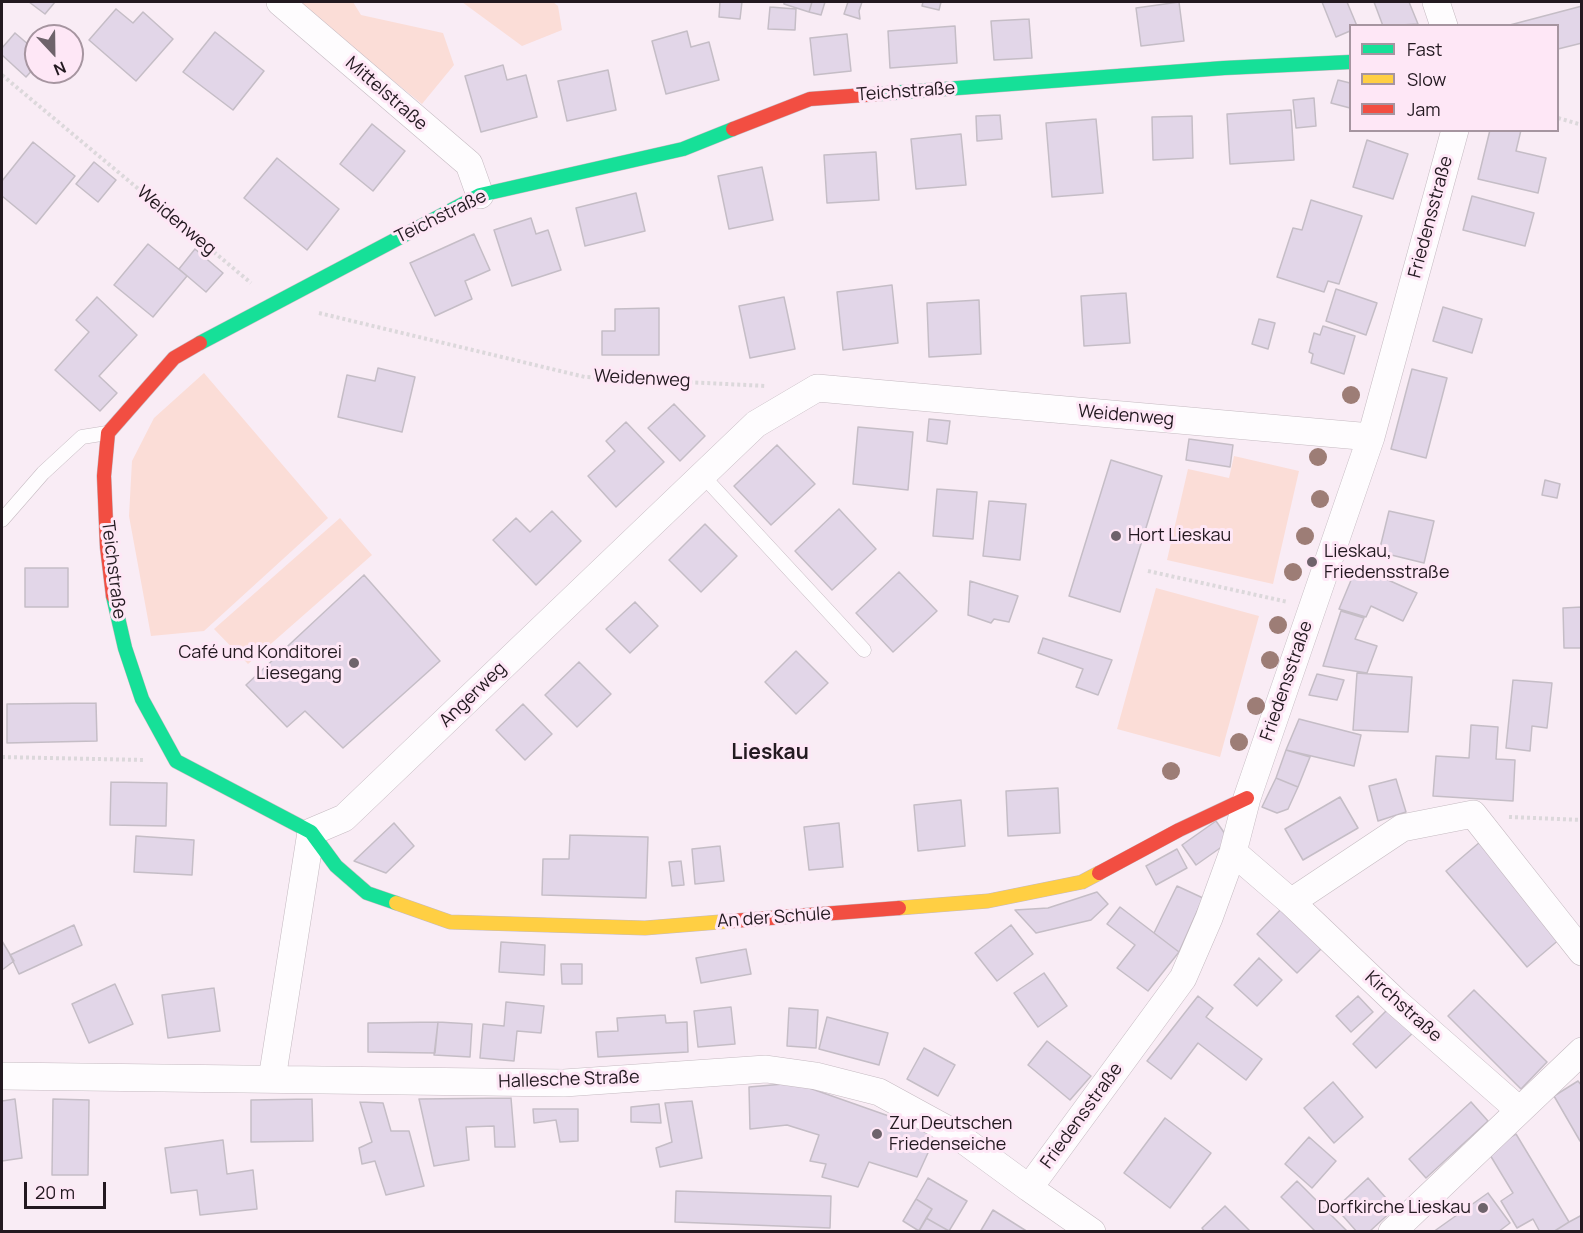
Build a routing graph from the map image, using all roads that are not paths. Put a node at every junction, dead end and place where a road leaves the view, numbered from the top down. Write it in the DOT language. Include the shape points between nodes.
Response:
graph roads {
  1 [pos="280,2"];
  2 [pos="1436,2"];
  3 [pos="1443,24"];
  4 [pos="1349,62"];
  5 [pos="1454,132"];
  6 [pos="480,195"];
  7 [pos="817,388"];
  8 [pos="108,433"];
  9 [pos="1371,437"];
  10 [pos="703,476"];
  11 [pos="2,520"];
  12 [pos="864,650"];
  13 [pos="1247,798"];
  14 [pos="311,832"];
  15 [pos="1233,852"];
  16 [pos="1291,902"];
  17 [pos="1581,952"];
  18 [pos="1581,1051"];
  19 [pos="2,1076"];
  20 [pos="272,1079"];
  21 [pos="1519,1110"];
  22 [pos="1029,1188"];
  23 [pos="1092,1232"];
  24 [pos="1392,1232"];
  1 -- 6 [label="street, Mittelstraße" via="469,164"];
  2 -- 3 [label="street"];
  4 -- 6 [label="street, Teichstraße" via="810,99 683,149"];
  5 -- 9 [label="street, Friedensstraße"];
  6 -- 8 [label="street, Teichstraße" via="174,358"];
  7 -- 9 [label="street, Weidenweg"];
  7 -- 10 [label="street, Angerweg" via="756,424"];
  8 -- 11 [label="lane" via="82,436"];
  8 -- 14 [label="street, Teichstraße" via="107,547 114,603 142,699 177,761"];
  9 -- 13 [label="street, Friedensstraße"];
  10 -- 12 [label="lane"];
  10 -- 14 [label="street, Angerweg" via="344,818"];
  13 -- 14 [label="street, An der Schule" via="1082,882 988,901 645,928 450,922 367,893 336,866"];
  13 -- 15 [label="street, Friedensstraße"];
  14 -- 20 [label="street"];
  15 -- 16 [label="street, Kirchstraße"];
  15 -- 22 [label="street, Friedensstraße" via="1183,978"];
  16 -- 17 [label="street" via="1402,828 1473,814"];
  16 -- 21 [label="street, Kirchstraße" via="1396,1002"];
  18 -- 21 [label="street"];
  19 -- 20 [label="street, Hallesche Straße"];
  20 -- 22 [label="street, Hallesche Straße" via="564,1083 766,1070 816,1076 879,1092 954,1132"];
  21 -- 24 [label="street"];
  22 -- 23 [label="street, Hallesche Straße"];
}
